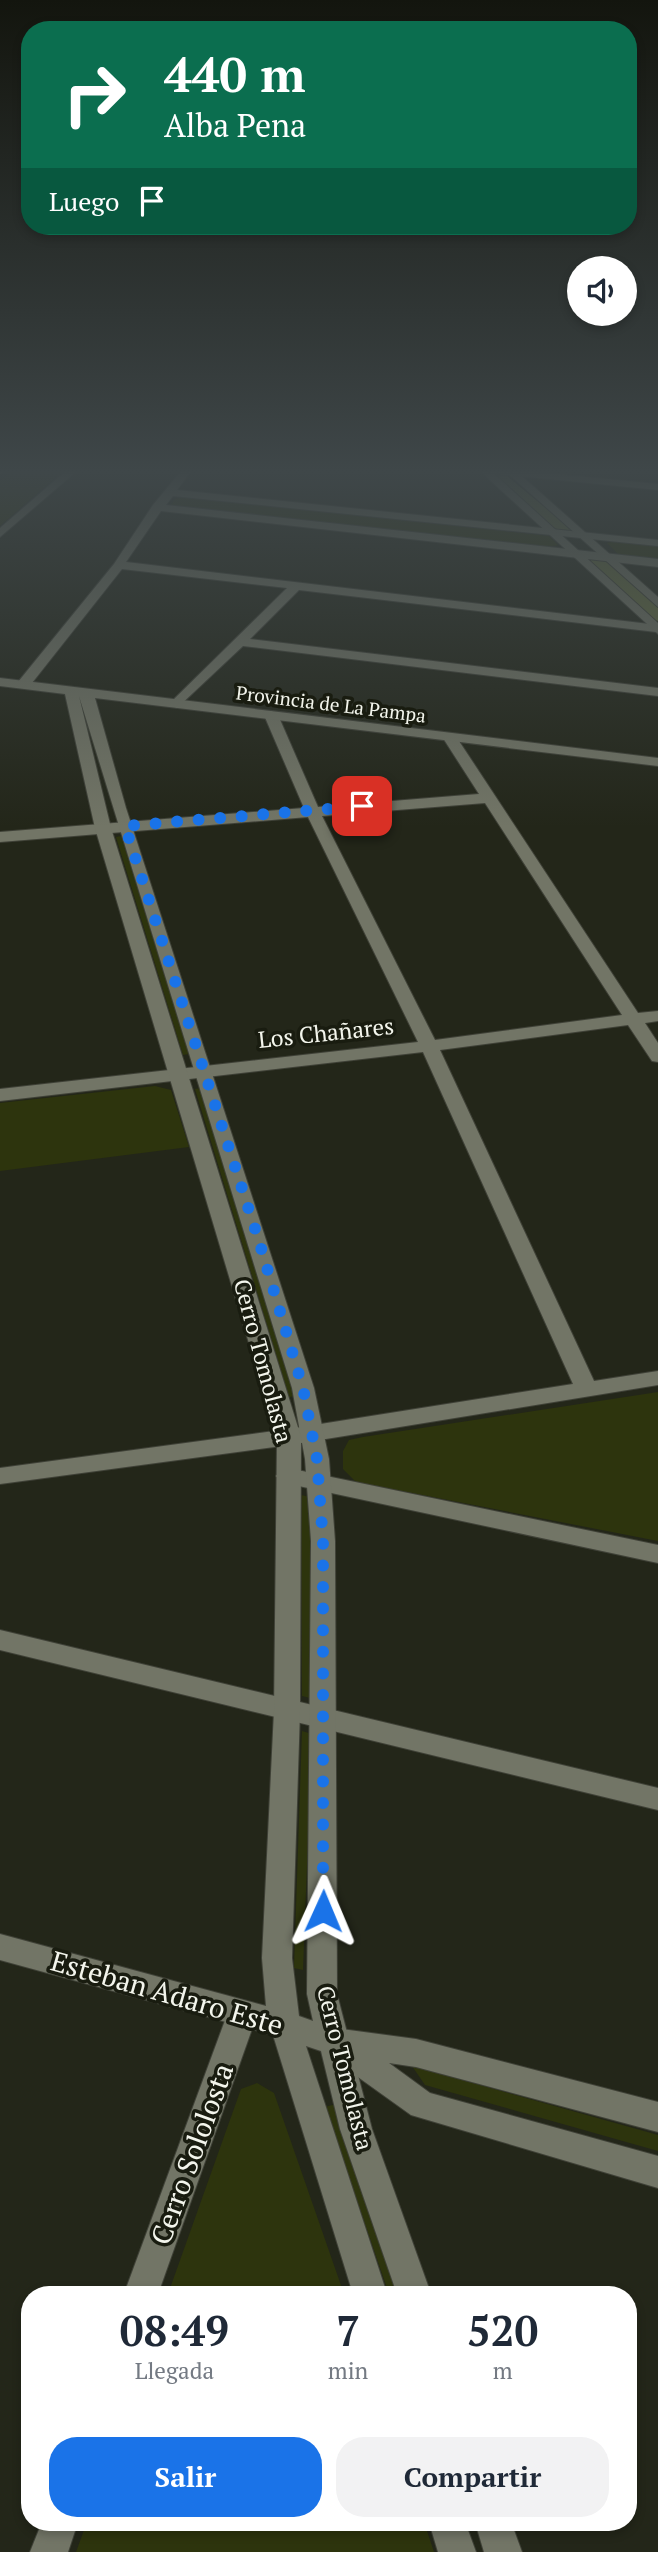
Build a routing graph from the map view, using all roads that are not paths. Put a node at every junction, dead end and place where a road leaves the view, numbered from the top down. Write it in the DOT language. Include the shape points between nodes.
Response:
graph roads {
  1 [pos="100,589"];
  2 [pos="293,589"];
  3 [pos="322,589"];
  4 [pos="613,589"];
  5 [pos="642,589"];
  6 [pos="658,603"];
  7 [pos="657,629"];
  8 [pos="243,642"];
  9 [pos="0,682"];
  10 [pos="23,685"];
  11 [pos="79,692"];
  12 [pos="658,692"];
  13 [pos="177,704"];
  14 [pos="271,715"];
  15 [pos="450,738"];
  16 [pos="656,764"];
  17 [pos="489,798"];
  18 [pos="312,810"];
  19 [pos="114,827"];
  20 [pos="0,837"];
  21 [pos="658,1016"];
  22 [pos="633,1019"];
  23 [pos="429,1046"];
  24 [pos="658,1057"];
  25 [pos="205,1072"];
  26 [pos="179,1075"];
  27 [pos="0,1096"];
  28 [pos="658,1378"];
  29 [pos="587,1391"];
  30 [pos="313,1433"];
  31 [pos="289,1437"];
  32 [pos="0,1476"];
  33 [pos="288,1476"];
  34 [pos="319,1482"];
  35 [pos="658,1554"];
  36 [pos="0,1640"];
  37 [pos="287,1711"];
  38 [pos="323,1720"];
  39 [pos="658,1798"];
  40 [pos="0,1947"];
  41 [pos="242,2014"];
  42 [pos="285,2025"];
  43 [pos="334,2042"];
  44 [pos="658,2117"];
  45 [pos="658,2172"];
  46 [pos="144,2286"];
  47 [pos="367,2286"];
  48 [pos="411,2286"];
  49 [pos="57,2531"];
  50 [pos="450,2531"];
  51 [pos="496,2531"];
  52 [pos="49,2552"];
  53 [pos="457,2552"];
  54 [pos="503,2552"];
  1 -- 10 [label="street"];
  2 -- 8 [label="street"];
  3 -- 7 [label="street"];
  4 -- 7 [label="street"];
  5 -- 6 [label="street"];
  8 -- 12 [label="street"];
  8 -- 13 [label="street"];
  9 -- 10 [label="street, Provincia de La Pampa"];
  10 -- 11 [label="street, Provincia de La Pampa"];
  11 -- 13 [label="street, Provincia de La Pampa"];
  11 -- 19 [label="street, Cerro Tomolasta"];
  13 -- 14 [label="street, Provincia de La Pampa"];
  14 -- 15 [label="street, Provincia de La Pampa"];
  14 -- 18 [label="street"];
  15 -- 16 [label="street, Provincia de La Pampa"];
  15 -- 17 [label="street"];
  17 -- 18 [label="street"];
  17 -- 22 [label="street"];
  18 -- 19 [label="street"];
  18 -- 23 [label="street"];
  19 -- 20 [label="street"];
  19 -- 25 [label="street, Cerro Tomolasta"];
  19 -- 26 [label="street, Cerro Tomolasta"];
  21 -- 22 [label="street, Los Chañares"];
  22 -- 23 [label="street, Los Chañares"];
  22 -- 24 [label="street"];
  23 -- 25 [label="street, Los Chañares"];
  23 -- 29 [label="street"];
  25 -- 26 [label="street, Los Chañares"];
  25 -- 30 [label="street, Cerro Tomolasta" via="300,1376"];
  26 -- 27 [label="street, Los Chañares"];
  26 -- 31 [label="street, Cerro Tomolasta"];
  28 -- 29 [label="street"];
  29 -- 30 [label="street"];
  30 -- 31 [label="street"];
  30 -- 34 [label="street, Cerro Tomolasta"];
  31 -- 32 [label="street"];
  31 -- 33 [label="street, Cerro Tomolasta"];
  33 -- 34 [label="street"];
  33 -- 37 [label="street, Cerro Tomolasta"];
  34 -- 35 [label="street"];
  34 -- 38 [label="street, Cerro Tomolasta"];
  36 -- 37 [label="street"];
  37 -- 38 [label="street"];
  37 -- 42 [label="street, Cerro Tomolasta" via="277,1958"];
  38 -- 39 [label="street"];
  38 -- 43 [label="street, Cerro Tomolasta" via="322,1994"];
  40 -- 41 [label="street, Esteban Adaro Este"];
  41 -- 42 [label="street, Esteban Adaro Este"];
  41 -- 46 [label="street, Cerro Sololosta"];
  42 -- 43 [label="street, Esteban Adaro Este"];
  42 -- 47 [label="street, Cerro Tomolasta"];
  43 -- 44 [label="street, Esteban Adaro Este" via="416,2053"];
  43 -- 45 [label="street, Esteban Adaro Este" via="422,2105"];
  43 -- 48 [label="street, Cerro Tomolasta" via="356,2129"];
  49 -- 52 [label="street"];
  50 -- 53 [label="street"];
  51 -- 54 [label="street"];
}
